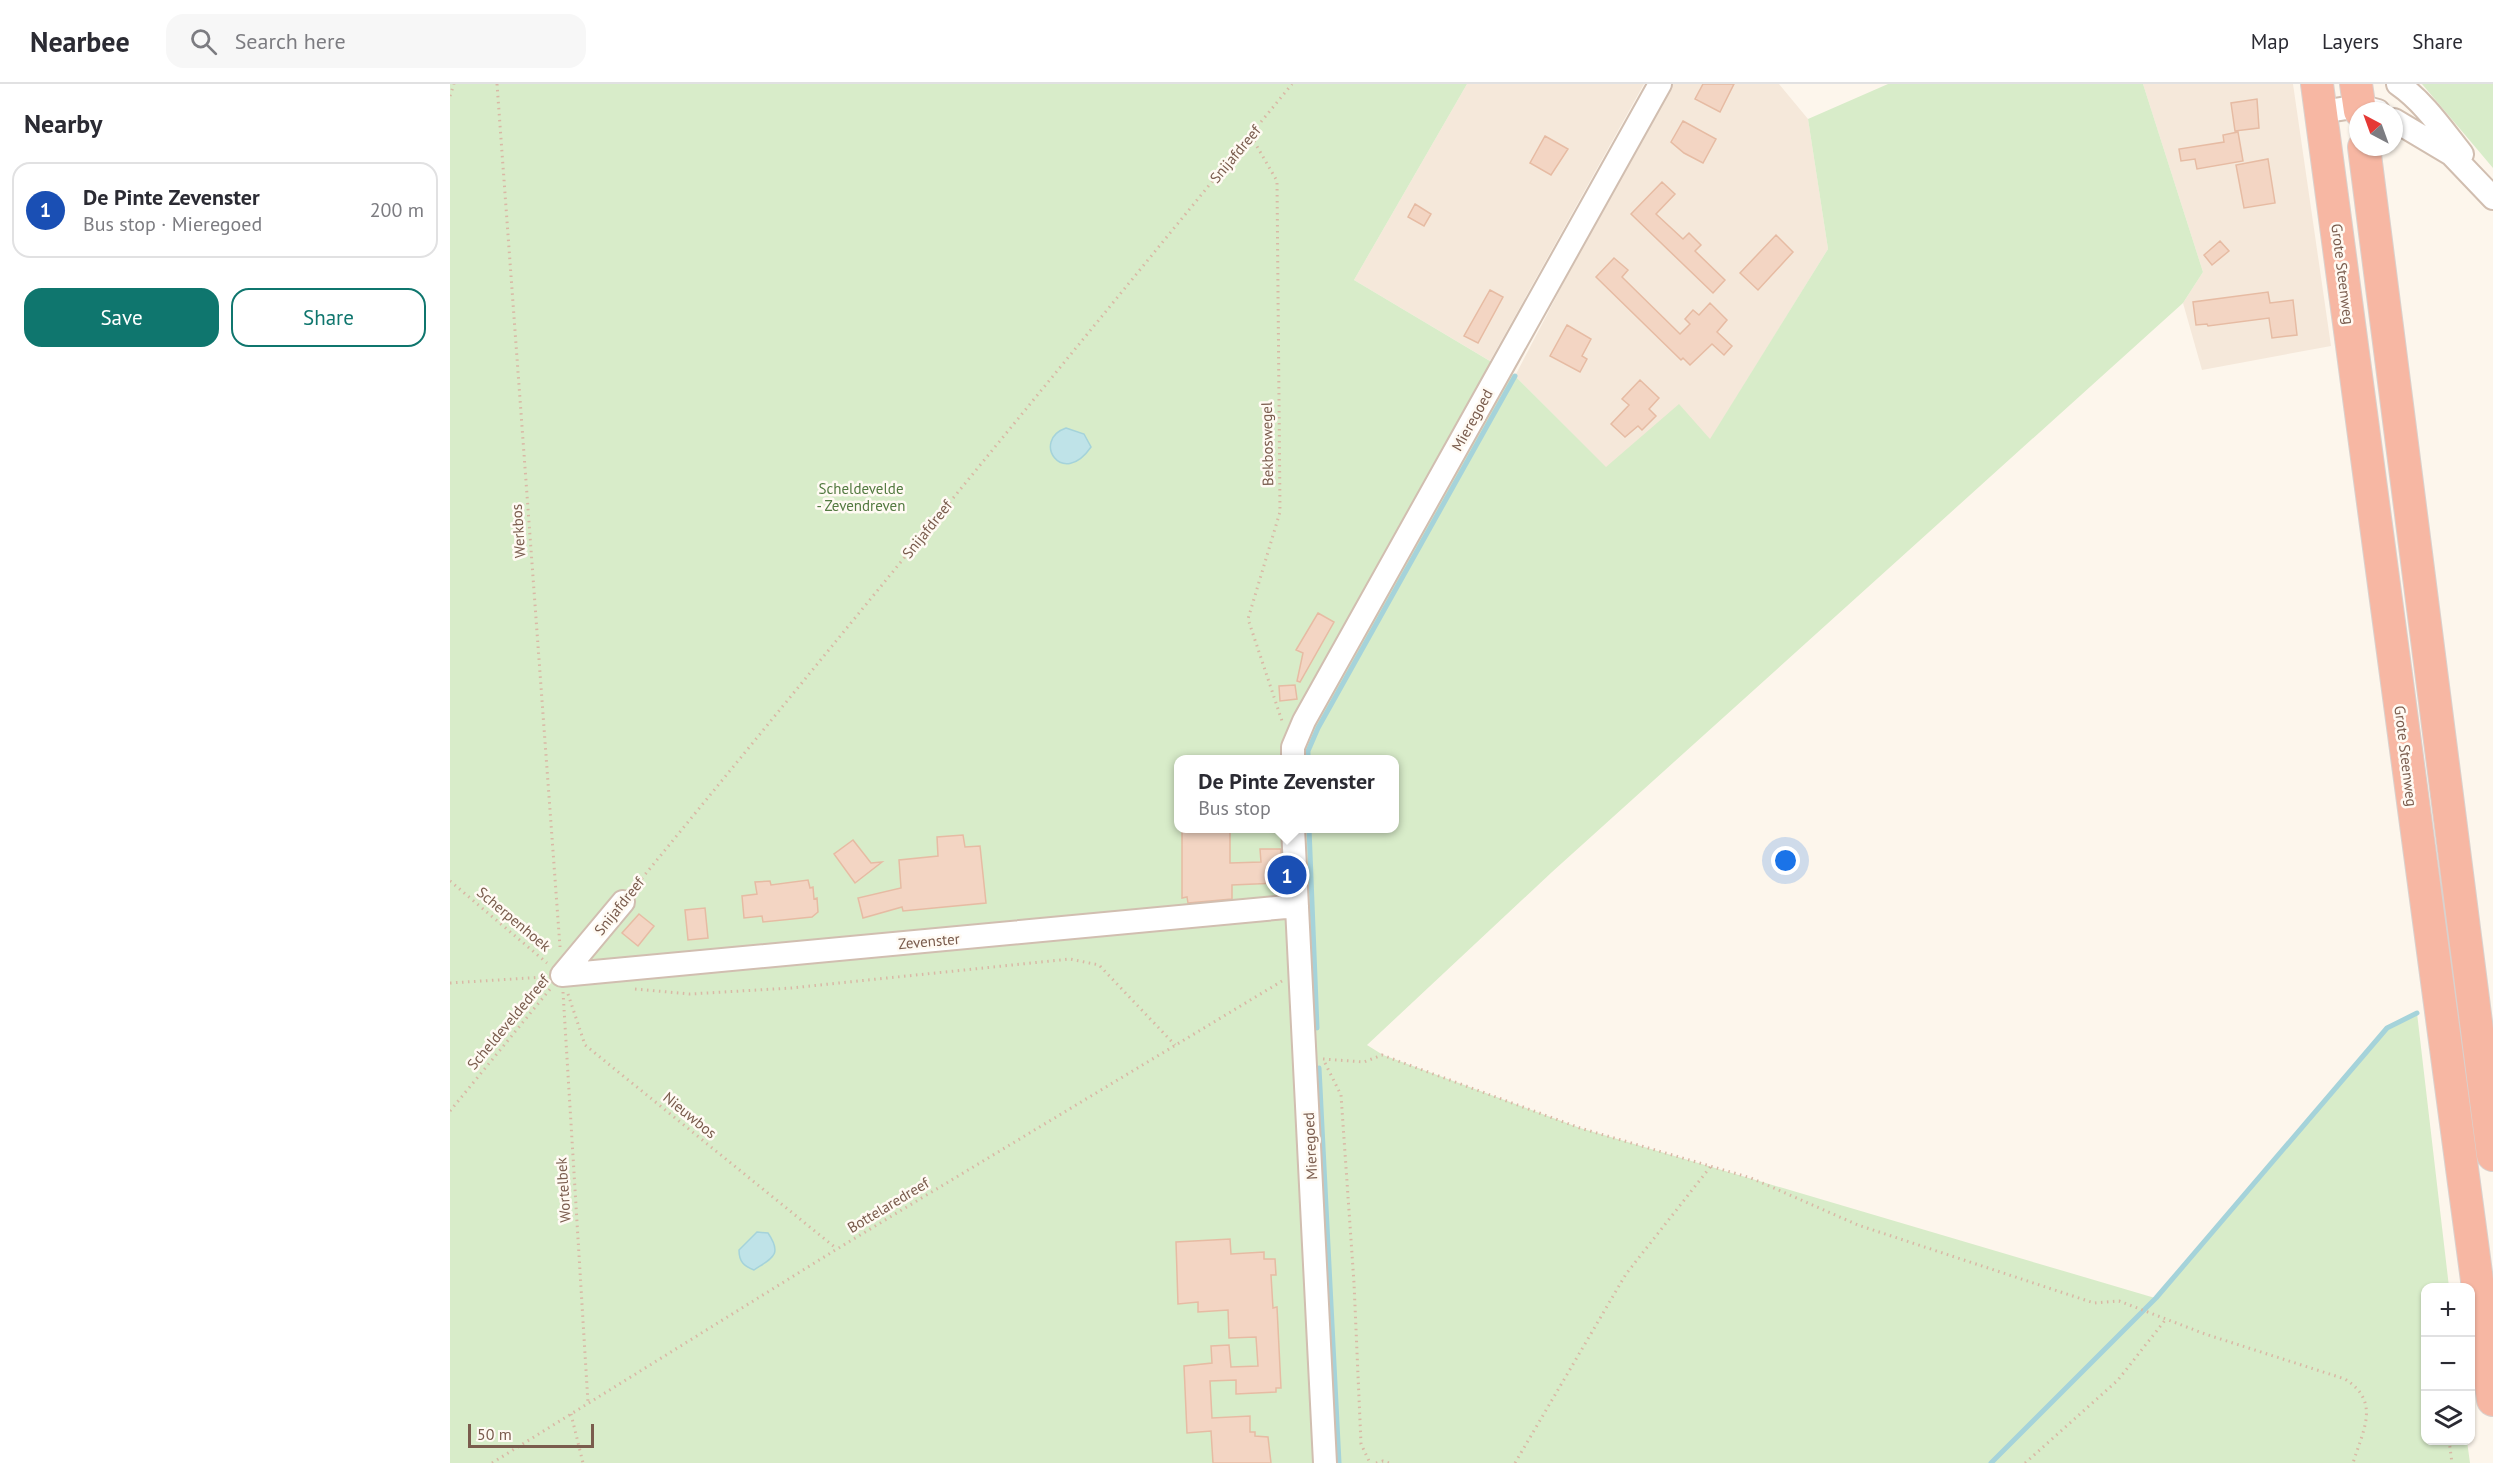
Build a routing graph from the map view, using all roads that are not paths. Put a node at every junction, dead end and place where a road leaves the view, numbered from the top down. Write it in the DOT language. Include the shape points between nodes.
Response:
graph roads {
  1 [pos="1660,84"];
  2 [pos="2398,84"];
  3 [pos="2319,91"];
  4 [pos="2359,102"];
  5 [pos="2403,125"];
  6 [pos="2365,156"];
  7 [pos="2486,189"];
  8 [pos="1293,753"];
  9 [pos="1293,833"];
  10 [pos="623,902"];
  11 [pos="1297,906"];
  12 [pos="562,975"];
  13 [pos="2493,1155"];
  14 [pos="2493,1400"];
  15 [pos="1325,1463"];
  1 -- 8 [label="street, Mieregoed" via="1304,721"];
  2 -- 7 [label="street" via="2430,113"];
  3 -- 4 [label="street, Grote Steenweg"];
  3 -- 14 [label="highway, Grote Steenweg"];
  5 -- 7 [label="street" via="2451,154"];
  6 -- 13 [label="highway"];
  9 -- 11 [label="street, Mieregoed"];
  10 -- 12 [label="street, Snijafdreef"];
  11 -- 12 [label="street, Zevenster"];
  11 -- 15 [label="street, Mieregoed"];
}
